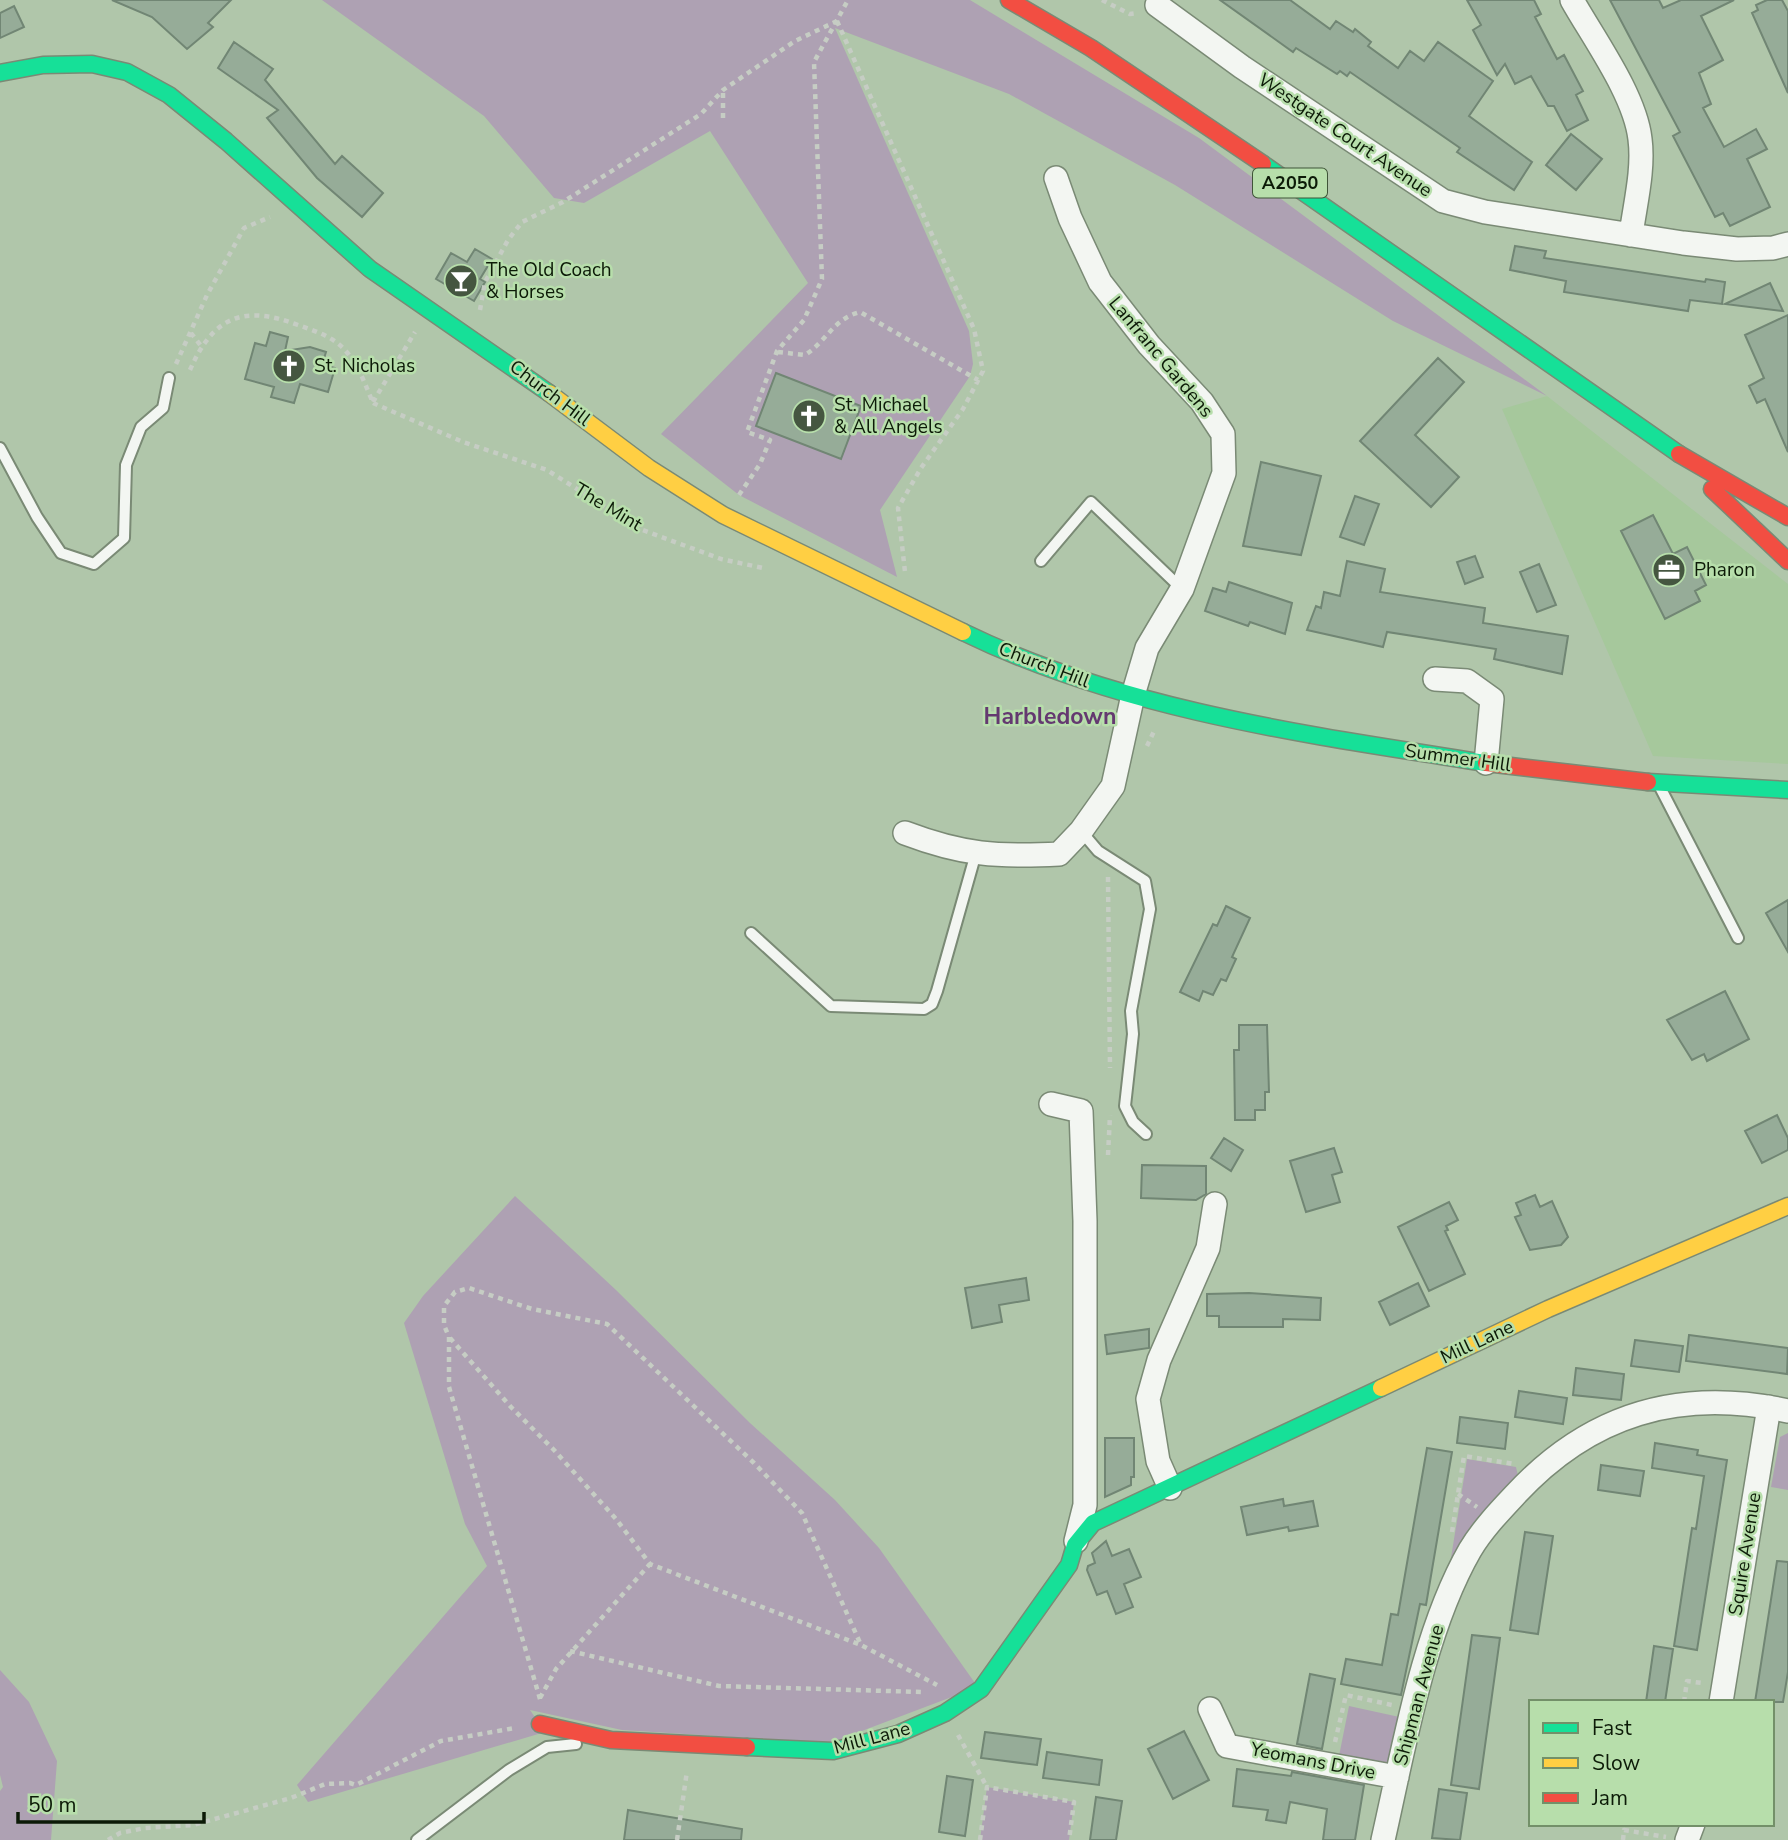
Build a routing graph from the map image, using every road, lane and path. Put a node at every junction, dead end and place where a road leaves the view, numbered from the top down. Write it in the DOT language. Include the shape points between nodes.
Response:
graph roads {
  1 [pos="848,0"];
  2 [pos="1009,0"];
  3 [pos="1102,0"];
  4 [pos="1572,0"];
  5 [pos="1167,6"];
  6 [pos="838,21"];
  7 [pos="0,73"];
  8 [pos="723,90"];
  9 [pos="723,118"];
  10 [pos="1056,178"];
  11 [pos="274,216"];
  12 [pos="1631,235"];
  13 [pos="1788,244"];
  14 [pos="191,333"];
  15 [pos="468,333"];
  16 [pos="201,346"];
  17 [pos="405,349"];
  18 [pos="777,351"];
  19 [pos="176,363"];
  20 [pos="190,370"];
  21 [pos="169,378"];
  22 [pos="978,380"];
  23 [pos="373,403"];
  24 [pos="0,448"];
  25 [pos="1669,448"];
  26 [pos="723,515"];
  27 [pos="1788,517"];
  28 [pos="1041,561"];
  29 [pos="1788,561"];
  30 [pos="772,570"];
  31 [pos="1182,589"];
  32 [pos="909,605"];
  33 [pos="1435,678"];
  34 [pos="1133,695"];
  35 [pos="1486,763"];
  36 [pos="1658,783"];
  37 [pos="1788,790"];
  38 [pos="1081,831"];
  39 [pos="905,833"];
  40 [pos="976,853"];
  41 [pos="751,933"];
  42 [pos="1738,938"];
  43 [pos="1051,1104"];
  44 [pos="1146,1133"];
  45 [pos="1215,1204"];
  46 [pos="1788,1206"];
  47 [pos="449,1337"];
  48 [pos="1778,1409"];
  49 [pos="1542,1468"];
  50 [pos="1170,1488"];
  51 [pos="1452,1533"];
  52 [pos="1075,1545"];
  53 [pos="650,1564"];
  54 [pos="861,1645"];
  55 [pos="570,1651"];
  56 [pos="959,1699"];
  57 [pos="1721,1700"];
  58 [pos="1210,1709"];
  59 [pos="1414,1710"];
  60 [pos="945,1713"];
  61 [pos="540,1724"];
  62 [pos="611,1740"];
  63 [pos="1330,1764"];
  64 [pos="1397,1777"];
  65 [pos="987,1787"];
  66 [pos="683,1796"];
  67 [pos="1664,1826"];
  68 [pos="1662,1836"];
  69 [pos="108,1840"];
  70 [pos="417,1840"];
  71 [pos="677,1840"];
  72 [pos="980,1840"];
  73 [pos="1069,1840"];
  74 [pos="1383,1840"];
  75 [pos="1623,1840"];
  76 [pos="1674,1840"];
  1 -- 6 [label="path"];
  2 -- 25 [label="street, A2050" via="1091,48 1217,133"];
  3 -- 5 [label="path" via="1130,14"];
  4 -- 12 [label="street" via="1625,95 1640,135"];
  5 -- 12 [label="street, Westgate Court Avenue" via="1398,173 1444,201"];
  6 -- 8 [label="path" via="795,41"];
  6 -- 18 [label="path" via="814,62 822,279 804,320"];
  6 -- 22 [label="path" via="974,329 983,371"];
  7 -- 15 [label="street, Church Hill" via="43,65 92,64 127,72 169,95 370,269"];
  8 -- 9 [label="path"];
  8 -- 15 [label="path" via="701,114 563,202 522,222 485,282 480,314"];
  10 -- 31 [label="street, Lanfranc Gardens" via="1100,282 1202,402 1223,434 1224,473"];
  11 -- 14 [label="path" via="244,228"];
  12 -- 13 [label="street, Westgate Court Avenue" via="1737,249"];
  14 -- 16 [label="path"];
  14 -- 19 [label="path"];
  15 -- 26 [label="street, Church Hill" via="649,468"];
  16 -- 20 [label="path"];
  16 -- 23 [label="path" via="214,329 229,320 252,314 276,316 326,335 344,349 360,371"];
  17 -- 23 [label="path"];
  18 -- 22 [label="path" via="805,355 845,316 860,312"];
  18 -- 26 [label="path" via="747,432 770,440 760,464"];
  21 -- 24 [label="lane" via="163,408 141,427 125,465 124,538 94,564 61,553"];
  22 -- 32 [label="path" via="898,508"];
  23 -- 30 [label="path, The Mint" via="463,442 547,470 640,529 721,559"];
  25 -- 27 [label="street, A2050"];
  25 -- 29 [label="street, A2050"];
  26 -- 32 [label="street, Church Hill"];
  28 -- 31 [label="lane" via="1091,502"];
  31 -- 34 [label="street, Lanfranc Gardens" via="1147,648"];
  32 -- 34 [label="street, Church Hill" via="1069,677"];
  33 -- 35 [label="street" via="1468,681 1492,699"];
  34 -- 35 [label="street, Summer Hill" via="1314,736"];
  34 -- 38 [label="street, Lanfranc Gardens" via="1113,786"];
  35 -- 36 [label="street, Summer Hill"];
  36 -- 37 [label="street, Summer Hill"];
  36 -- 42 [label="lane"];
  38 -- 40 [label="street, Lanfranc Gardens" via="1059,854"];
  38 -- 44 [label="lane" via="1098,851 1145,881 1150,909 1130,1011 1133,1034 1125,1106 1133,1122"];
  39 -- 40 [label="street, Lanfranc Gardens" via="948,849"];
  40 -- 41 [label="lane" via="937,990 932,1004 924,1009 831,1006"];
  43 -- 52 [label="street, Mill Lane" via="1081,1111 1085,1505"];
  45 -- 50 [label="street" via="1208,1248 1159,1360 1148,1399 1158,1461"];
  46 -- 50 [label="street, Mill Lane" via="1548,1309"];
  47 -- 53 [label="path" via="563,1460"];
  47 -- 54 [label="path" via="444,1306 456,1292 469,1289 531,1309 607,1324 802,1513"];
  47 -- 55 [label="path" via="449,1387 540,1699"];
  48 -- 49 [label="street, Shipman Avenue" via="1742,1402 1704,1403 1626,1417 1587,1435"];
  48 -- 57 [label="street, Squire Avenue"];
  49 -- 51 [label="path" via="1464,1456"];
  49 -- 59 [label="street, Shipman Avenue" via="1470,1550 1436,1626"];
  50 -- 52 [label="street, Mill Lane" via="1093,1523"];
  52 -- 56 [label="street, Mill Lane" via="1069,1565 981,1689"];
  53 -- 54 [label="path"];
  53 -- 55 [label="path"];
  54 -- 56 [label="path"];
  55 -- 56 [label="path" via="719,1686 901,1690"];
  56 -- 60 [label="street, Mill Lane"];
  58 -- 63 [label="street, Yeomans Drive" via="1227,1745"];
  59 -- 63 [label="path" via="1346,1695"];
  59 -- 64 [label="street, Shipman Avenue"];
  60 -- 62 [label="street, Mill Lane" via="898,1734 833,1751"];
  60 -- 65 [label="path"];
  61 -- 62 [label="street, Mill Lane"];
  61 -- 69 [label="path" via="440,1741 356,1785 325,1784 208,1821 145,1828"];
  62 -- 70 [label="lane" via="547,1747"];
  63 -- 64 [label="street, Yeomans Drive"];
  64 -- 74 [label="street, Shipman Avenue"];
  65 -- 72 [label="path"];
  65 -- 73 [label="path" via="1074,1802"];
  66 -- 71 [label="path"];
  67 -- 68 [label="path"];
  68 -- 75 [label="path" via="1624,1830"];
  68 -- 76 [label="path"];
}
